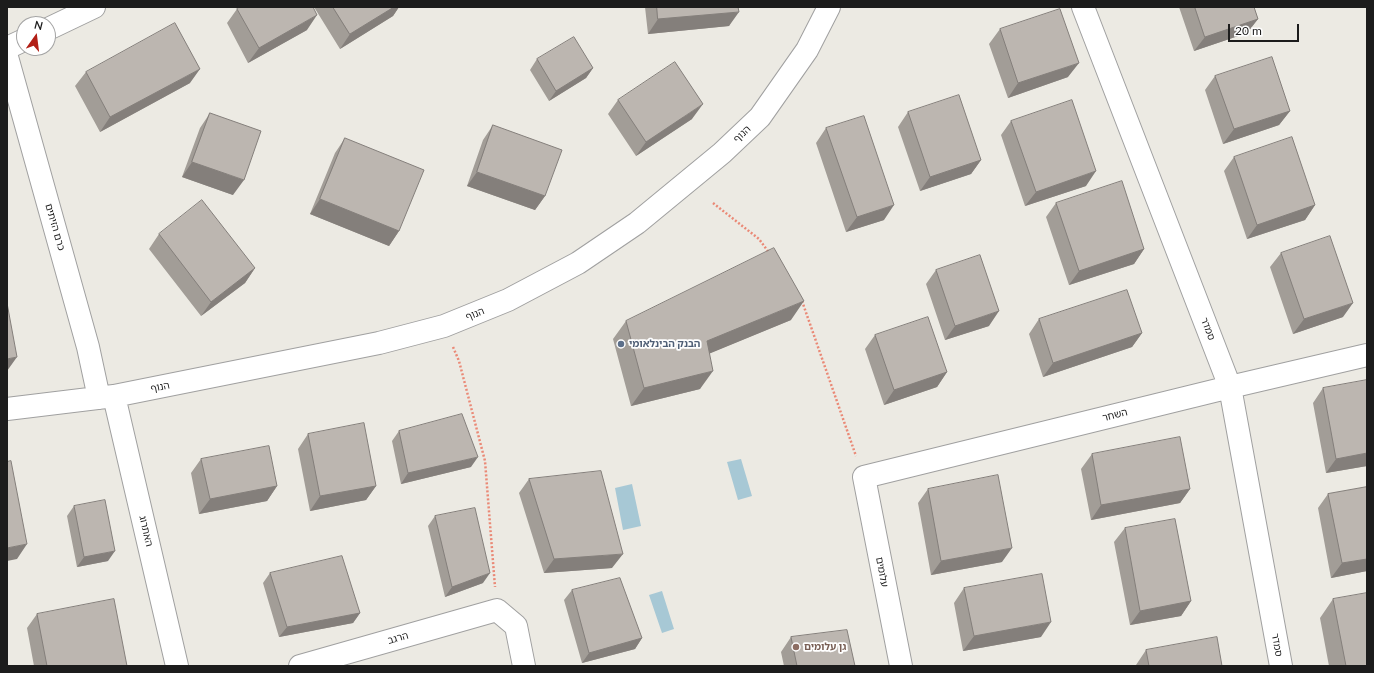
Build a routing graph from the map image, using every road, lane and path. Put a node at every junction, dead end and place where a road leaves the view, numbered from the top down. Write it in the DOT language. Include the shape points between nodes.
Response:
graph roads {
  1 [pos="94,7"];
  2 [pos="829,7"];
  3 [pos="1083,7"];
  4 [pos="56,24"];
  5 [pos="7,57"];
  6 [pos="713,204"];
  7 [pos="772,256"];
  8 [pos="800,297"];
  9 [pos="444,326"];
  10 [pos="1367,355"];
  11 [pos="1230,387"];
  12 [pos="107,397"];
  13 [pos="7,409"];
  14 [pos="864,478"];
  15 [pos="497,610"];
  16 [pos="177,666"];
  17 [pos="300,666"];
  18 [pos="524,666"];
  19 [pos="901,666"];
  20 [pos="1281,666"];
  1 -- 4 [label="street"];
  2 -- 9 [label="street, הנוף" via="807,50 760,117 683,186 637,223 578,263 508,300"];
  3 -- 11 [label="street, סמדר"];
  5 -- 12 [label="street, כרם הזיתים" via="88,347"];
  6 -- 7 [label="path" via="759,239"];
  8 -- 14 [label="path"];
  9 -- 12 [label="street, הנוף" via="379,343"];
  9 -- 15 [label="path" via="459,361 485,461"];
  10 -- 11 [label="street, השחר"];
  11 -- 14 [label="street, השחר"];
  11 -- 20 [label="street, סמדר"];
  12 -- 13 [label="street, הנוף"];
  12 -- 16 [label="street, האתרוג"];
  14 -- 19 [label="street, עלומים"];
  15 -- 17 [label="street, הרגב"];
  15 -- 18 [label="street" via="516,626"];
}
